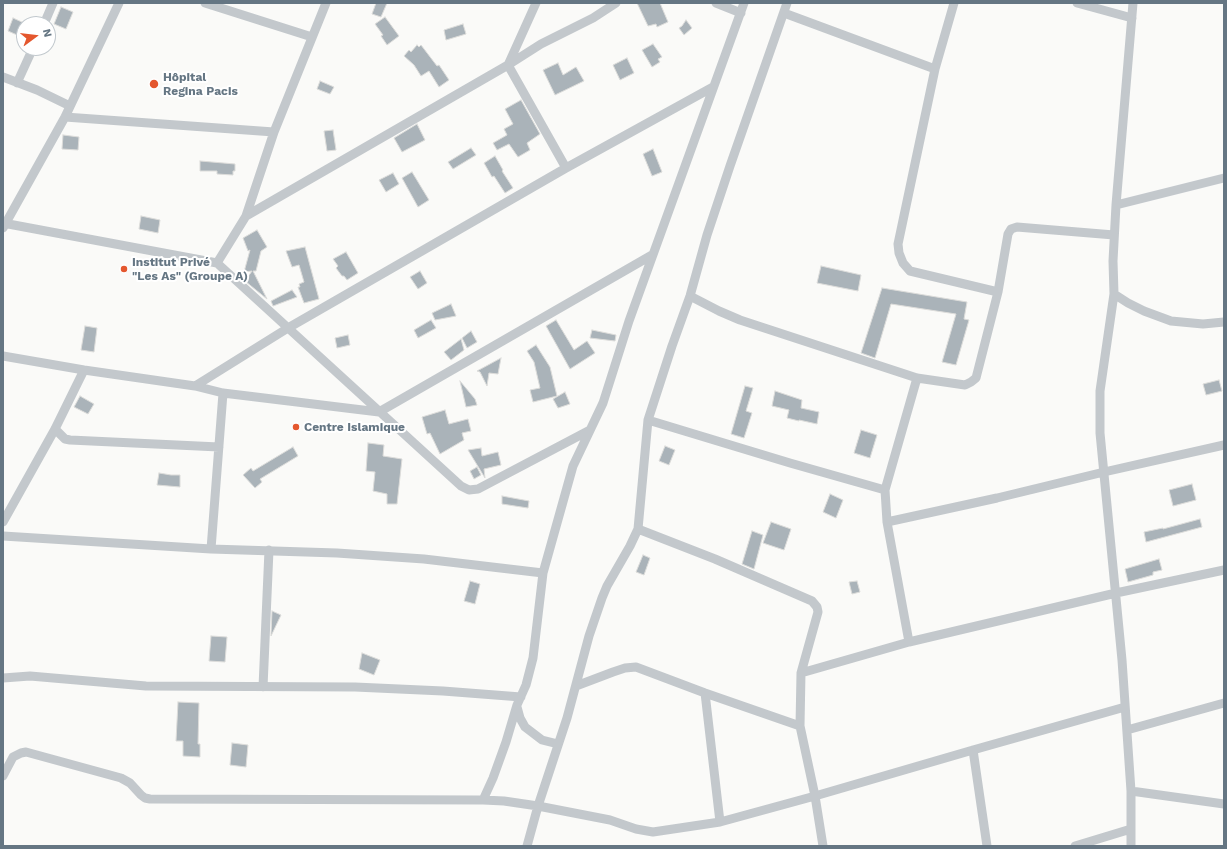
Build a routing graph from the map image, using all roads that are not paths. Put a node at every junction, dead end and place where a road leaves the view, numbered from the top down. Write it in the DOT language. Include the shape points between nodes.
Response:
graph roads {
  1 [pos="54,3"];
  2 [pos="119,3"];
  3 [pos="205,3"];
  4 [pos="326,3"];
  5 [pos="536,3"];
  6 [pos="616,3"];
  7 [pos="716,3"];
  8 [pos="744,3"];
  9 [pos="787,3"];
  10 [pos="954,3"];
  11 [pos="1077,3"];
  12 [pos="1133,3"];
  13 [pos="741,13"];
  14 [pos="784,13"];
  15 [pos="48,16"];
  16 [pos="1132,18"];
  17 [pos="312,37"];
  18 [pos="29,56"];
  19 [pos="508,65"];
  20 [pos="935,69"];
  21 [pos="3,77"];
  22 [pos="16,83"];
  23 [pos="713,87"];
  24 [pos="70,106"];
  25 [pos="65,117"];
  26 [pos="274,132"];
  27 [pos="566,168"];
  28 [pos="1224,178"];
  29 [pos="1116,205"];
  30 [pos="246,216"];
  31 [pos="4,225"];
  32 [pos="1114,235"];
  33 [pos="652,255"];
  34 [pos="217,263"];
  35 [pos="998,292"];
  36 [pos="1114,294"];
  37 [pos="690,296"];
  38 [pos="1224,322"];
  39 [pos="288,328"];
  40 [pos="3,356"];
  41 [pos="84,370"];
  42 [pos="916,378"];
  43 [pos="195,386"];
  44 [pos="223,393"];
  45 [pos="379,412"];
  46 [pos="648,420"];
  47 [pos="55,428"];
  48 [pos="590,430"];
  49 [pos="1224,446"];
  50 [pos="219,447"];
  51 [pos="1104,472"];
  52 [pos="885,490"];
  53 [pos="3,522"];
  54 [pos="887,522"];
  55 [pos="638,529"];
  56 [pos="3,536"];
  57 [pos="212,549"];
  58 [pos="269,550"];
  59 [pos="1224,570"];
  60 [pos="543,574"];
  61 [pos="1116,593"];
  62 [pos="910,642"];
  63 [pos="801,672"];
  64 [pos="3,678"];
  65 [pos="576,686"];
  66 [pos="263,687"];
  67 [pos="705,693"];
  68 [pos="519,701"];
  69 [pos="1224,702"];
  70 [pos="1125,707"];
  71 [pos="800,726"];
  72 [pos="1127,730"];
  73 [pos="558,744"];
  74 [pos="973,750"];
  75 [pos="3,776"];
  76 [pos="1131,791"];
  77 [pos="816,796"];
  78 [pos="483,800"];
  79 [pos="1224,804"];
  80 [pos="538,806"];
  81 [pos="720,822"];
  82 [pos="1131,829"];
  83 [pos="527,846"];
  84 [pos="823,846"];
  85 [pos="987,846"];
  86 [pos="1075,846"];
  87 [pos="1131,846"];
  1 -- 15 [label="street"];
  2 -- 24 [label="street"];
  3 -- 17 [label="street"];
  4 -- 17 [label="street"];
  5 -- 19 [label="street"];
  6 -- 19 [label="street"];
  7 -- 13 [label="street"];
  8 -- 13 [label="street"];
  9 -- 14 [label="street"];
  10 -- 20 [label="street"];
  11 -- 16 [label="street"];
  12 -- 16 [label="street"];
  13 -- 23 [label="street"];
  14 -- 20 [label="street"];
  14 -- 37 [label="street" via="707,235"];
  16 -- 29 [label="street"];
  17 -- 26 [label="street"];
  18 -- 22 [label="street"];
  19 -- 27 [label="street"];
  19 -- 30 [label="street"];
  20 -- 35 [label="street" via="898,244 899,253 910,271"];
  21 -- 22 [label="street"];
  22 -- 24 [label="street"];
  23 -- 27 [label="street"];
  23 -- 33 [label="street"];
  24 -- 25 [label="street"];
  25 -- 26 [label="street"];
  25 -- 31 [label="street"];
  26 -- 30 [label="street"];
  27 -- 39 [label="street"];
  28 -- 29 [label="street"];
  29 -- 32 [label="street"];
  30 -- 34 [label="street"];
  31 -- 34 [label="street"];
  32 -- 35 [label="street" via="1017,227 1011,229"];
  32 -- 36 [label="street"];
  33 -- 45 [label="street"];
  33 -- 48 [label="street" via="603,403"];
  34 -- 39 [label="street"];
  35 -- 42 [label="street" via="976,378 965,385"];
  36 -- 38 [label="street" via="1144,311 1171,321 1203,324"];
  36 -- 51 [label="street" via="1100,391 1100,433"];
  37 -- 42 [label="street" via="740,320"];
  37 -- 46 [label="street"];
  39 -- 43 [label="street"];
  39 -- 45 [label="street"];
  40 -- 41 [label="street"];
  41 -- 43 [label="street"];
  41 -- 47 [label="street"];
  42 -- 52 [label="street"];
  43 -- 44 [label="street"];
  44 -- 45 [label="street"];
  44 -- 50 [label="street"];
  45 -- 48 [label="street" via="461,486 469,490 478,490"];
  46 -- 52 [label="street"];
  46 -- 55 [label="street"];
  47 -- 50 [label="street" via="65,439 70,440"];
  47 -- 53 [label="street"];
  48 -- 60 [label="street" via="573,466"];
  49 -- 51 [label="street"];
  50 -- 57 [label="street"];
  51 -- 54 [label="street"];
  51 -- 61 [label="street"];
  52 -- 54 [label="street"];
  54 -- 62 [label="street"];
  55 -- 63 [label="street" via="715,559 815,603 818,612"];
  55 -- 65 [label="street" via="602,598"];
  56 -- 57 [label="street"];
  57 -- 58 [label="street"];
  58 -- 60 [label="street" via="424,559"];
  58 -- 66 [label="street"];
  59 -- 61 [label="street"];
  60 -- 68 [label="street" via="533,658"];
  61 -- 62 [label="street"];
  61 -- 70 [label="street"];
  62 -- 63 [label="street"];
  63 -- 71 [label="street"];
  64 -- 66 [label="street" via="30,676 126,685"];
  65 -- 67 [label="street" via="625,668 636,667"];
  65 -- 73 [label="street"];
  66 -- 68 [label="street" via="443,691"];
  67 -- 71 [label="street"];
  67 -- 81 [label="street"];
  68 -- 73 [label="street" via="520,718 525,727 542,740"];
  68 -- 78 [label="street"];
  69 -- 72 [label="street"];
  70 -- 72 [label="street"];
  70 -- 74 [label="street"];
  71 -- 77 [label="street"];
  72 -- 76 [label="street"];
  73 -- 80 [label="street"];
  74 -- 77 [label="street"];
  74 -- 85 [label="street"];
  75 -- 78 [label="street" via="13,757 26,752 121,778 145,798 150,799"];
  76 -- 79 [label="street"];
  76 -- 82 [label="street"];
  77 -- 81 [label="street"];
  77 -- 84 [label="street"];
  78 -- 80 [label="street"];
  80 -- 81 [label="street" via="610,820 653,832"];
  80 -- 83 [label="street"];
  82 -- 86 [label="street"];
  82 -- 87 [label="street"];
}
